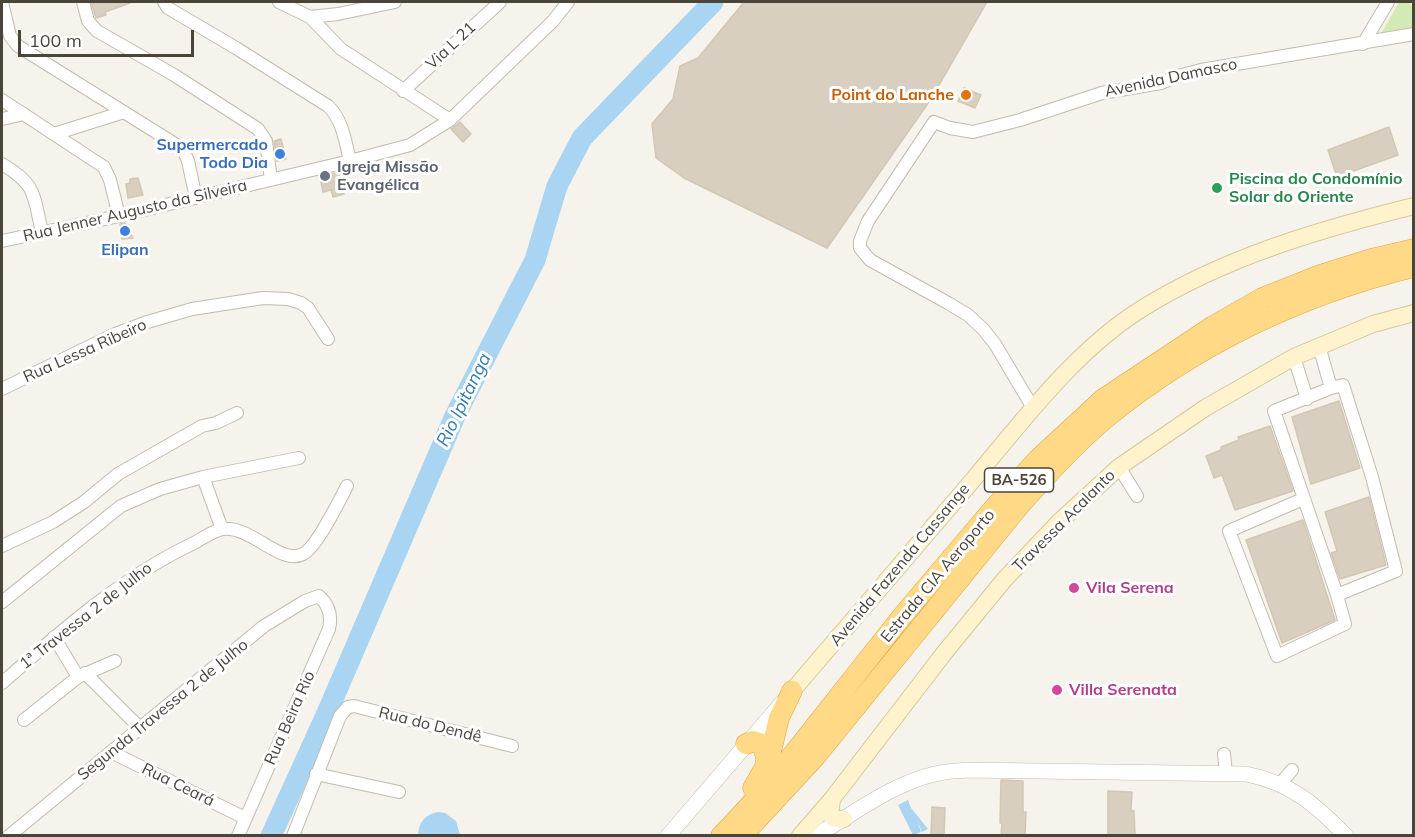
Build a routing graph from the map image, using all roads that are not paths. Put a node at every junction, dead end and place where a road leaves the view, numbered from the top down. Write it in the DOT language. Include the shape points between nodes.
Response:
graph roads {
  1 [pos="2,2"];
  2 [pos="83,2"];
  3 [pos="164,2"];
  4 [pos="279,2"];
  5 [pos="395,2"];
  6 [pos="500,2"];
  7 [pos="568,2"];
  8 [pos="1388,2"];
  9 [pos="310,17"];
  10 [pos="1413,34"];
  11 [pos="1363,44"];
  12 [pos="403,91"];
  13 [pos="2,100"];
  14 [pos="124,112"];
  15 [pos="24,114"];
  16 [pos="2,119"];
  17 [pos="450,120"];
  18 [pos="54,134"];
  19 [pos="350,161"];
  20 [pos="2,164"];
  21 [pos="272,180"];
  22 [pos="196,198"];
  23 [pos="1413,206"];
  24 [pos="119,216"];
  25 [pos="42,232"];
  26 [pos="2,241"];
  27 [pos="1413,249"];
  28 [pos="1413,267"];
  29 [pos="1413,314"];
  30 [pos="328,339"];
  31 [pos="1319,346"];
  32 [pos="1294,357"];
  33 [pos="1331,388"];
  34 [pos="2,389"];
  35 [pos="1307,399"];
  36 [pos="1034,408"];
  37 [pos="237,413"];
  38 [pos="299,458"];
  39 [pos="1119,467"];
  40 [pos="203,477"];
  41 [pos="347,486"];
  42 [pos="1137,496"];
  43 [pos="1303,499"];
  44 [pos="222,529"];
  45 [pos="2,546"];
  46 [pos="1336,595"];
  47 [pos="323,599"];
  48 [pos="2,602"];
  49 [pos="54,637"];
  50 [pos="115,661"];
  51 [pos="81,675"];
  52 [pos="2,683"];
  53 [pos="792,691"];
  54 [pos="24,720"];
  55 [pos="141,729"];
  56 [pos="746,744"];
  57 [pos="512,746"];
  58 [pos="111,752"];
  59 [pos="1224,754"];
  60 [pos="765,767"];
  61 [pos="1292,770"];
  62 [pos="1226,773"];
  63 [pos="316,774"];
  64 [pos="1287,791"];
  65 [pos="399,792"];
  66 [pos="832,799"];
  67 [pos="245,818"];
  68 [pos="844,819"];
  69 [pos="729,834"];
  70 [pos="9,836"];
  71 [pos="238,836"];
  72 [pos="293,836"];
  73 [pos="668,836"];
  74 [pos="800,836"];
  75 [pos="815,836"];
  76 [pos="1346,836"];
  1 -- 14 [label="street" via="10,36 18,46"];
  2 -- 21 [label="street" via="88,21 97,31 258,129 266,141"];
  3 -- 19 [label="street" via="328,106 341,124"];
  4 -- 9 [label="street"];
  5 -- 9 [label="street"];
  6 -- 12 [label="street, Via L 21"];
  7 -- 17 [label="street, Rua Jenner Augusto da Silveira"];
  8 -- 11 [label="street"];
  9 -- 12 [label="street" via="341,49"];
  10 -- 11 [label="street, Avenida Damasco"];
  11 -- 36 [label="street, Avenida Damasco" via="1178,75 1161,83 1114,90 973,132 934,122 865,227 860,248 870,260 968,315 995,345"];
  12 -- 17 [label="street"];
  13 -- 15 [label="street"];
  14 -- 18 [label="street"];
  14 -- 22 [label="street" via="183,148"];
  15 -- 16 [label="street"];
  15 -- 18 [label="street"];
  17 -- 19 [label="street, Rua Jenner Augusto da Silveira" via="411,145"];
  18 -- 24 [label="street" via="108,172"];
  19 -- 21 [label="street, Rua Jenner Augusto da Silveira"];
  20 -- 25 [label="street" via="31,187"];
  21 -- 22 [label="street, Rua Jenner Augusto da Silveira"];
  22 -- 24 [label="street, Rua Jenner Augusto da Silveira"];
  23 -- 36 [label="main road, Avenida Fazenda Cassange" via="1246,256 1173,291 1124,321 1081,357"];
  24 -- 25 [label="street, Rua Jenner Augusto da Silveira"];
  25 -- 26 [label="street, Rua Jenner Augusto da Silveira"];
  27 -- 69 [label="highway, Estrada CIA Aeroporto / BA-526" via="1320,275 1262,298 1103,399 1038,459 999,502 904,614"];
  28 -- 69 [label="highway, Estrada CIA Aeroporto / BA-526" via="1350,284 1248,326 1176,366 1105,419 1020,505 816,756"];
  29 -- 31 [label="main road, Travessa Acalanto" via="1373,324"];
  30 -- 34 [label="street, Rua Lessa Ribeiro" via="301,303 263,298 192,309 144,323"];
  31 -- 32 [label="main road, Travessa Acalanto"];
  31 -- 33 [label="street"];
  32 -- 35 [label="street"];
  32 -- 39 [label="main road, Travessa Acalanto" via="1205,408"];
  33 -- 35 [label="street"];
  33 -- 46 [label="street" via="1343,385 1396,570"];
  35 -- 43 [label="street" via="1274,411"];
  36 -- 53 [label="main road, Avenida Fazenda Cassange"];
  37 -- 45 [label="street" via="202,426 118,474 52,522"];
  38 -- 40 [label="street"];
  39 -- 42 [label="street"];
  39 -- 66 [label="main road, Travessa Acalanto" via="1004,580"];
  40 -- 44 [label="street"];
  40 -- 48 [label="street" via="160,489 121,506"];
  41 -- 44 [label="street" via="328,524 305,554 297,557 287,556 251,535"];
  43 -- 46 [label="street"];
  43 -- 46 [label="street" via="1229,531 1277,656 1345,624"];
  44 -- 49 [label="street, 1ª Travessa 2 de Julho" via="144,569"];
  47 -- 55 [label="street, Segunda Travessa 2 de Julho" via="314,596 264,626"];
  47 -- 67 [label="street, Rua Beira Rio" via="331,616 329,629"];
  49 -- 51 [label="street"];
  49 -- 52 [label="street, 1ª Travessa 2 de Julho"];
  50 -- 51 [label="street"];
  51 -- 54 [label="street"];
  51 -- 55 [label="street"];
  53 -- 56 [label="street, Avenida Fazenda Cassange"];
  53 -- 60 [label="highway" via="779,718 773,750"];
  55 -- 58 [label="street, Segunda Travessa 2 de Julho"];
  56 -- 60 [label="highway" via="762,744"];
  56 -- 73 [label="street, Avenida Fazenda Cassange"];
  57 -- 63 [label="street, Rua do Dendê" via="354,706 340,716"];
  58 -- 67 [label="street, Rua Ceará"];
  58 -- 70 [label="street, Segunda Travessa 2 de Julho"];
  59 -- 62 [label="street"];
  60 -- 69 [label="highway"];
  61 -- 64 [label="street"];
  62 -- 64 [label="street" via="1256,776"];
  62 -- 68 [label="street" via="1185,778 947,772 909,782"];
  63 -- 65 [label="street"];
  63 -- 72 [label="street"];
  64 -- 76 [label="street" via="1316,806"];
  66 -- 68 [label="main road" via="830,815"];
  66 -- 74 [label="main road, Travessa Acalanto"];
  67 -- 71 [label="street, Rua Beira Rio"];
  68 -- 75 [label="street"];
}
